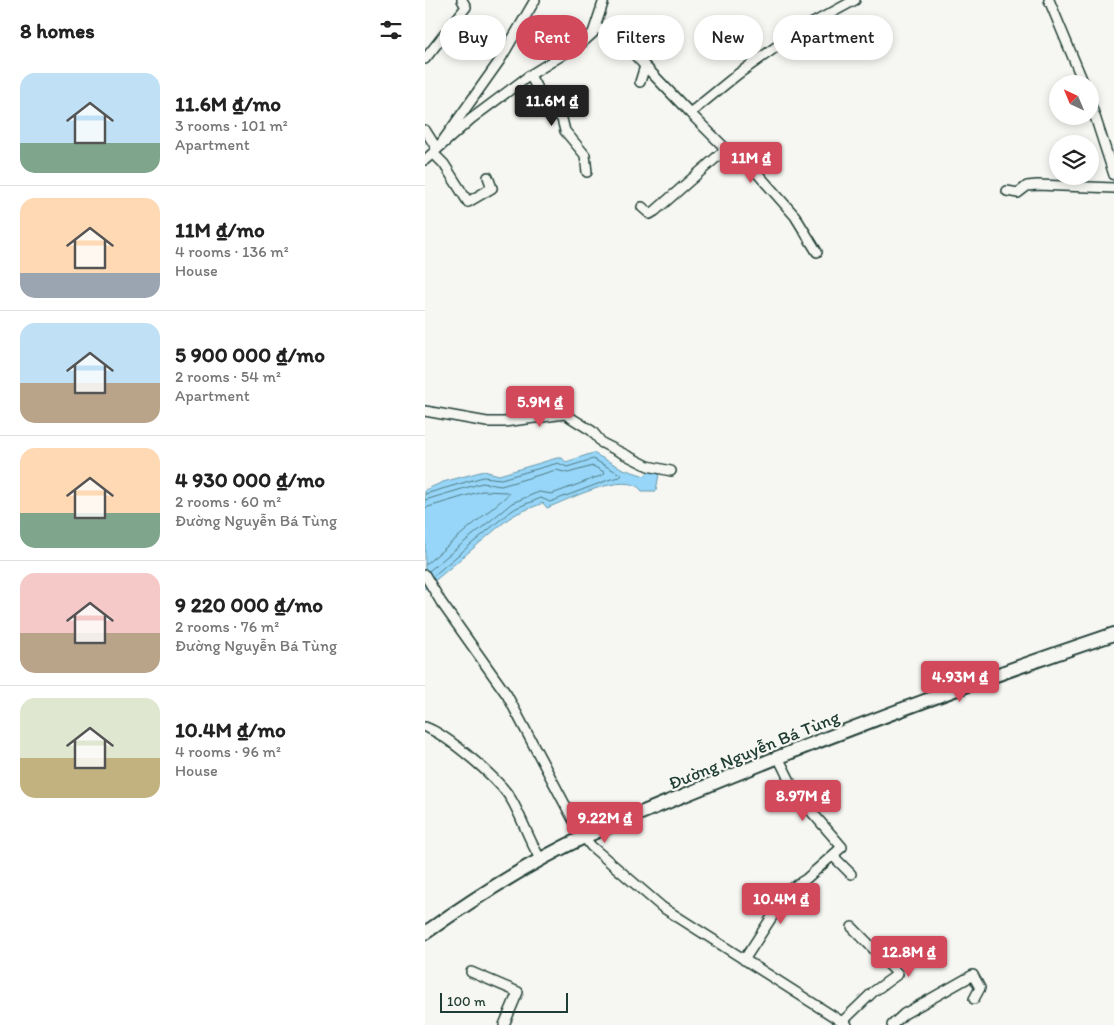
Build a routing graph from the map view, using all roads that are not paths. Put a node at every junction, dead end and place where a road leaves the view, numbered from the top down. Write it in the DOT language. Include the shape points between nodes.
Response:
graph roads {
  1 [pos="462,0"];
  2 [pos="535,0"];
  3 [pos="855,0"];
  4 [pos="1049,0"];
  5 [pos="602,2"];
  6 [pos="595,26"];
  7 [pos="425,59"];
  8 [pos="645,66"];
  9 [pos="530,75"];
  10 [pos="1080,75"];
  11 [pos="640,82"];
  12 [pos="690,114"];
  13 [pos="1098,125"];
  14 [pos="425,130"];
  15 [pos="726,149"];
  16 [pos="435,151"];
  17 [pos="425,160"];
  18 [pos="587,172"];
  19 [pos="1114,175"];
  20 [pos="488,177"];
  21 [pos="1114,188"];
  22 [pos="1007,191"];
  23 [pos="642,206"];
  24 [pos="817,252"];
  25 [pos="425,411"];
  26 [pos="671,471"];
  27 [pos="425,575"];
  28 [pos="1114,634"];
  29 [pos="425,727"];
  30 [pos="782,758"];
  31 [pos="584,837"];
  32 [pos="833,856"];
  33 [pos="540,858"];
  34 [pos="851,874"];
  35 [pos="852,927"];
  36 [pos="425,933"];
  37 [pos="744,960"];
  38 [pos="471,972"];
  39 [pos="974,999"];
  40 [pos="844,1023"];
  41 [pos="504,1025"];
  42 [pos="892,1025"];
  1 -- 7 [label="street" via="466,7"];
  2 -- 16 [label="street" via="500,60"];
  3 -- 12 [label="street" via="800,30 738,74"];
  4 -- 10 [label="street"];
  5 -- 6 [label="street"];
  6 -- 8 [label="street" via="616,35"];
  6 -- 9 [label="street" via="593,33 582,43"];
  8 -- 11 [label="street"];
  8 -- 12 [label="street"];
  9 -- 16 [label="street"];
  9 -- 18 [label="street" via="540,94 562,119 565,131 586,157"];
  12 -- 15 [label="street"];
  13 -- 19 [label="street"];
  14 -- 16 [label="street"];
  15 -- 23 [label="street" via="655,212 650,214"];
  15 -- 24 [label="street" via="751,165 795,216"];
  16 -- 17 [label="street"];
  16 -- 20 [label="street" via="468,202 492,188"];
  21 -- 22 [label="street" via="1037,185 1027,186 1018,193"];
  25 -- 26 [label="street" via="487,422 565,414 592,431 602,443 648,466"];
  27 -- 31 [label="street" via="507,695"];
  28 -- 30 [label="main road, Đường Nguyễn Bá Tùng" via="1011,669"];
  29 -- 33 [label="street" via="440,733 506,792"];
  30 -- 31 [label="main road, Đường Nguyễn Bá Tùng"];
  30 -- 32 [label="street" via="797,795 842,847"];
  31 -- 33 [label="main road, Đường Nguyễn Bá Tùng"];
  31 -- 37 [label="street" via="662,907"];
  32 -- 34 [label="street"];
  32 -- 37 [label="street" via="790,889"];
  33 -- 36 [label="main road, Đường Nguyễn Bá Tùng"];
  35 -- 40 [label="street" via="898,974 873,992"];
  37 -- 40 [label="street"];
  38 -- 41 [label="street" via="518,992"];
  39 -- 42 [label="street" via="980,988 973,975 904,1014"];
}
